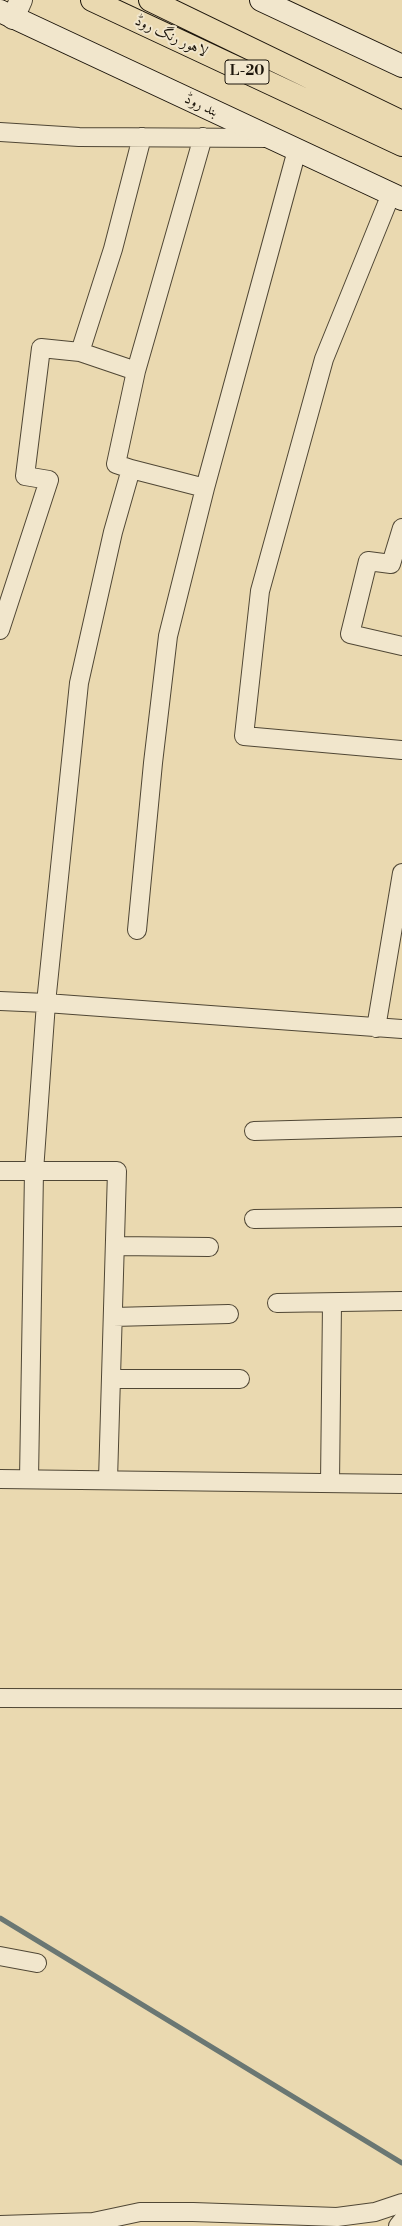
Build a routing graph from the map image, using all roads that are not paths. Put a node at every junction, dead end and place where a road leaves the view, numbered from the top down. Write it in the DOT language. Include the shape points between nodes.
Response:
graph roads {
  1 [pos="92,0"];
  2 [pos="150,0"];
  3 [pos="261,0"];
  4 [pos="11,10"];
  5 [pos="402,66"];
  6 [pos="402,122"];
  7 [pos="1,136"];
  8 [pos="142,137"];
  9 [pos="203,137"];
  10 [pos="269,138"];
  11 [pos="402,145"];
  12 [pos="297,150"];
  13 [pos="396,197"];
  14 [pos="80,352"];
  15 [pos="136,371"];
  16 [pos="131,469"];
  17 [pos="205,488"];
  18 [pos="402,528"];
  19 [pos="0,630"];
  20 [pos="402,646"];
  21 [pos="402,750"];
  22 [pos="402,873"];
  23 [pos="137,930"];
  24 [pos="0,1002"];
  25 [pos="46,1003"];
  26 [pos="376,1028"];
  27 [pos="402,1029"];
  28 [pos="402,1127"];
  29 [pos="254,1131"];
  30 [pos="0,1171"];
  31 [pos="34,1171"];
  32 [pos="402,1217"];
  33 [pos="254,1219"];
  34 [pos="115,1246"];
  35 [pos="209,1247"];
  36 [pos="402,1301"];
  37 [pos="277,1303"];
  38 [pos="332,1303"];
  39 [pos="229,1314"];
  40 [pos="113,1317"];
  41 [pos="111,1379"];
  42 [pos="240,1379"];
  43 [pos="0,1478"];
  44 [pos="29,1479"];
  45 [pos="108,1480"];
  46 [pos="330,1483"];
  47 [pos="402,1484"];
  48 [pos="0,1698"];
  49 [pos="402,1699"];
  50 [pos="0,1956"];
  51 [pos="37,1963"];
  52 [pos="402,2203"];
  53 [pos="402,2221"];
  54 [pos="0,2225"];
  55 [pos="398,2226"];
  1 -- 11 [label="highway, لاہور رنگ روڈ / L-20"];
  2 -- 6 [label="highway, لاہور رنگ روڈ / L-20"];
  3 -- 5 [label="main road"];
  4 -- 10 [label="main road, بند روڈ"];
  7 -- 8 [label="street"];
  8 -- 9 [label="street"];
  8 -- 14 [label="street" via="114,249"];
  9 -- 10 [label="street"];
  9 -- 15 [label="street"];
  10 -- 12 [label="main road, بند روڈ"];
  12 -- 13 [label="main road, بند روڈ"];
  12 -- 17 [label="street"];
  13 -- 21 [label="street" via="324,359 260,591 244,736"];
  14 -- 15 [label="street"];
  14 -- 19 [label="street" via="41,348 25,476 49,480"];
  15 -- 16 [label="street" via="116,464"];
  16 -- 17 [label="street"];
  16 -- 25 [label="street" via="79,683"];
  17 -- 23 [label="street" via="168,636"];
  18 -- 20 [label="street" via="391,564 368,561 350,634"];
  22 -- 26 [label="street"];
  24 -- 25 [label="street"];
  25 -- 26 [label="street"];
  25 -- 31 [label="street"];
  26 -- 27 [label="street"];
  28 -- 29 [label="street"];
  30 -- 31 [label="street"];
  31 -- 34 [label="street" via="117,1171"];
  31 -- 44 [label="street"];
  32 -- 33 [label="street"];
  34 -- 35 [label="street"];
  34 -- 40 [label="street"];
  36 -- 38 [label="street"];
  37 -- 38 [label="street"];
  38 -- 46 [label="street"];
  39 -- 40 [label="street"];
  40 -- 41 [label="street"];
  41 -- 42 [label="street"];
  41 -- 45 [label="street"];
  43 -- 44 [label="street"];
  44 -- 45 [label="street"];
  45 -- 46 [label="street"];
  46 -- 47 [label="street"];
  48 -- 49 [label="street"];
  50 -- 51 [label="street"];
  52 -- 54 [label="street" via="375,2212 337,2217 140,2212 93,2222"];
  53 -- 55 [label="street"];
}
